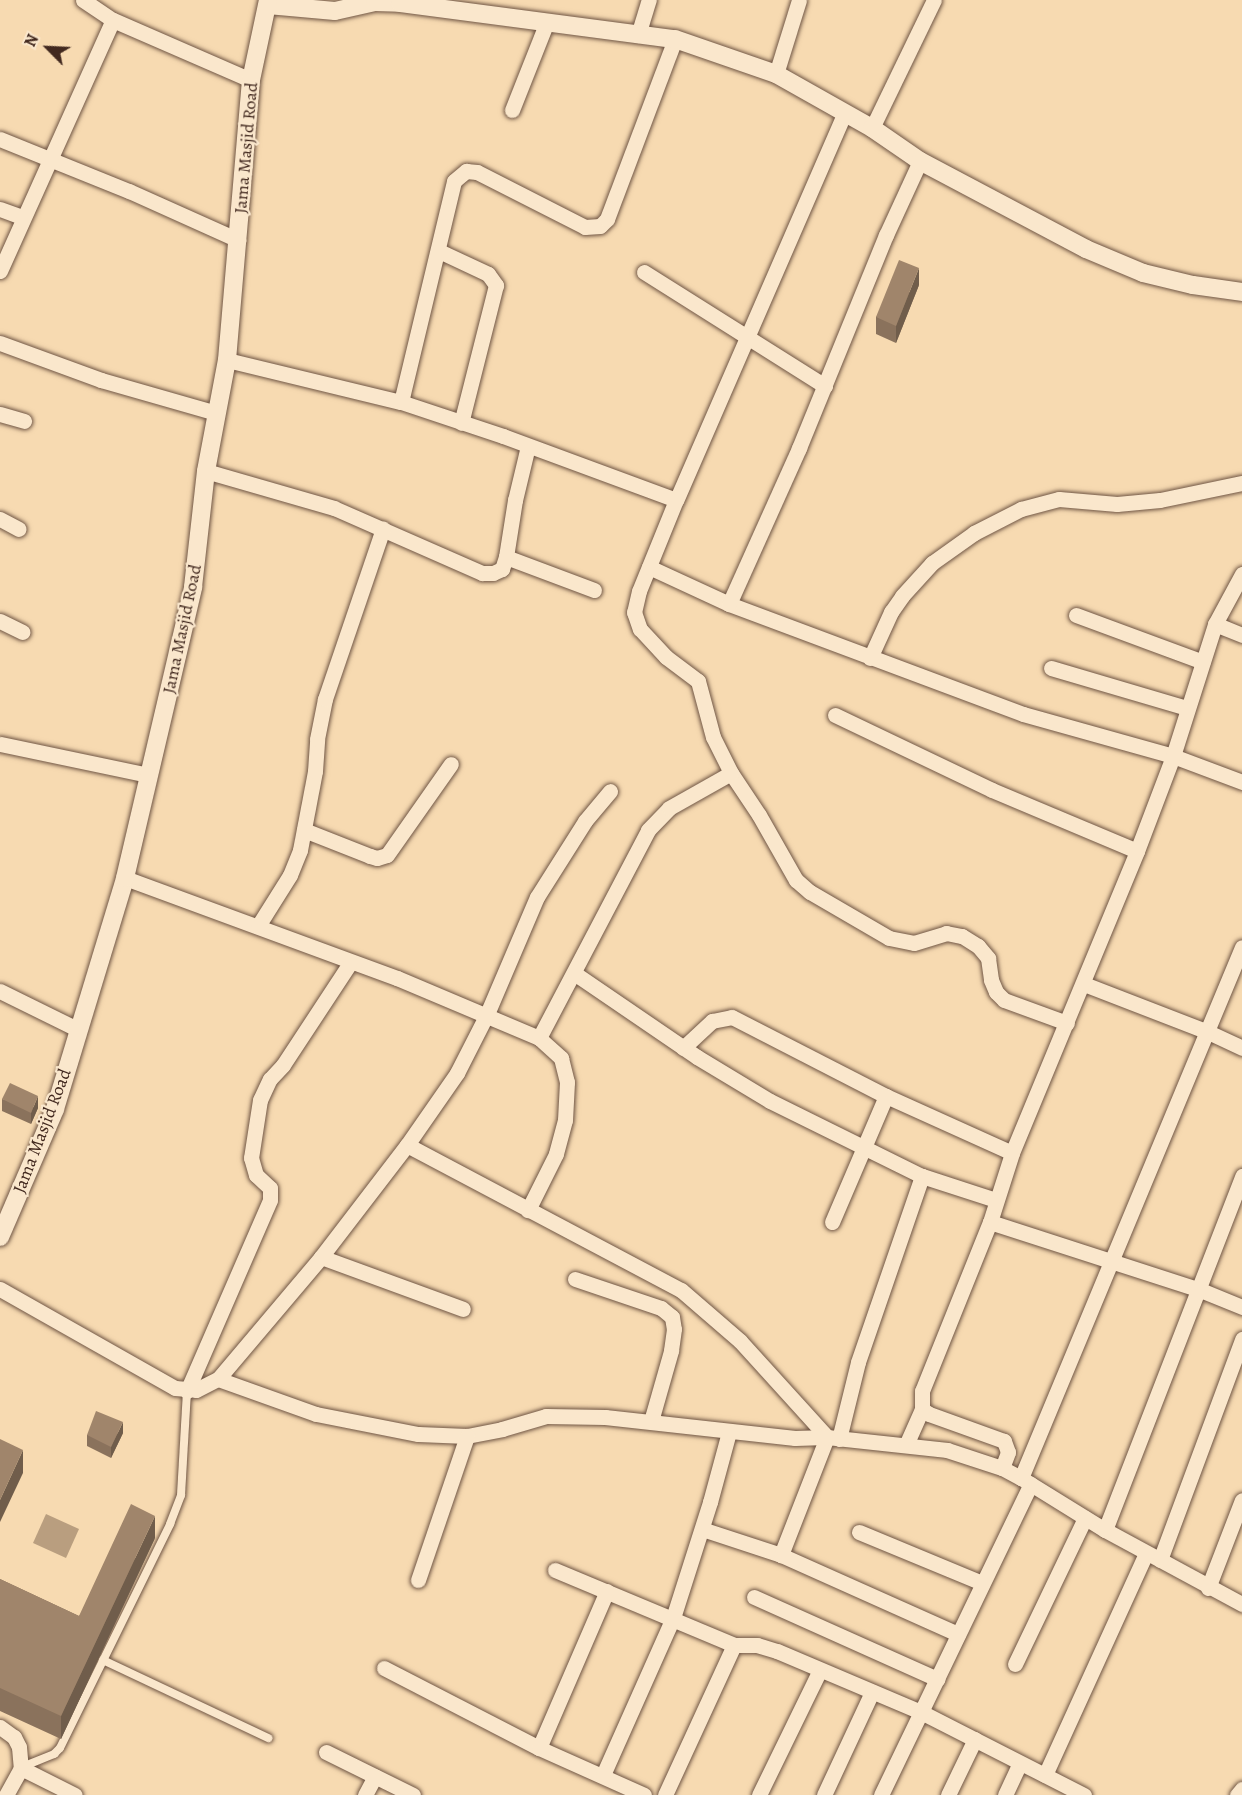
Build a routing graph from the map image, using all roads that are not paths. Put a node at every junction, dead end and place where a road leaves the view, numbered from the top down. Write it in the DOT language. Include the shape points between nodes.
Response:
graph roads {
  1 [pos="82,0"];
  2 [pos="650,0"];
  3 [pos="799,0"];
  4 [pos="934,0"];
  5 [pos="268,3"];
  6 [pos="113,20"];
  7 [pos="546,24"];
  8 [pos="638,36"];
  9 [pos="675,39"];
  10 [pos="776,74"];
  11 [pos="250,80"];
  12 [pos="512,110"];
  13 [pos="845,112"];
  14 [pos="872,128"];
  15 [pos="0,139"];
  16 [pos="50,158"];
  17 [pos="920,161"];
  18 [pos="0,209"];
  19 [pos="22,217"];
  20 [pos="238,240"];
  21 [pos="439,250"];
  22 [pos="0,271"];
  23 [pos="644,272"];
  24 [pos="1242,292"];
  25 [pos="747,339"];
  26 [pos="0,343"];
  27 [pos="227,360"];
  28 [pos="825,386"];
  29 [pos="401,402"];
  30 [pos="216,413"];
  31 [pos="0,414"];
  32 [pos="24,421"];
  33 [pos="461,423"];
  34 [pos="528,446"];
  35 [pos="206,471"];
  36 [pos="1242,483"];
  37 [pos="676,500"];
  38 [pos="0,519"];
  39 [pos="20,529"];
  40 [pos="383,529"];
  41 [pos="506,557"];
  42 [pos="649,567"];
  43 [pos="1242,574"];
  44 [pos="594,590"];
  45 [pos="729,604"];
  46 [pos="1076,615"];
  47 [pos="0,621"];
  48 [pos="1215,624"];
  49 [pos="23,632"];
  50 [pos="1242,635"];
  51 [pos="870,658"];
  52 [pos="1203,662"];
  53 [pos="1051,668"];
  54 [pos="1187,708"];
  55 [pos="835,715"];
  56 [pos="0,744"];
  57 [pos="1173,756"];
  58 [pos="451,764"];
  59 [pos="732,773"];
  60 [pos="150,775"];
  61 [pos="1242,782"];
  62 [pos="610,791"];
  63 [pos="304,830"];
  64 [pos="1137,851"];
  65 [pos="124,878"];
  66 [pos="258,926"];
  67 [pos="1242,947"];
  68 [pos="350,963"];
  69 [pos="574,973"];
  70 [pos="1084,984"];
  71 [pos="0,991"];
  72 [pos="488,1014"];
  73 [pos="1067,1023"];
  74 [pos="79,1030"];
  75 [pos="1206,1031"];
  76 [pos="539,1038"];
  77 [pos="683,1048"];
  78 [pos="1242,1048"];
  79 [pos="886,1096"];
  80 [pos="407,1145"];
  81 [pos="865,1148"];
  82 [pos="1012,1153"];
  83 [pos="922,1176"];
  84 [pos="1242,1176"];
  85 [pos="996,1200"];
  86 [pos="528,1210"];
  87 [pos="832,1222"];
  88 [pos="990,1222"];
  89 [pos="0,1237"];
  90 [pos="321,1257"];
  91 [pos="1111,1260"];
  92 [pos="575,1279"];
  93 [pos="0,1289"];
  94 [pos="1198,1289"];
  95 [pos="1242,1307"];
  96 [pos="463,1309"];
  97 [pos="1242,1339"];
  98 [pos="218,1379"];
  99 [pos="187,1391"];
  100 [pos="922,1409"];
  101 [pos="651,1421"];
  102 [pos="729,1432"];
  103 [pos="467,1436"];
  104 [pos="833,1438"];
  105 [pos="906,1445"];
  106 [pos="1002,1468"];
  107 [pos="1026,1481"];
  108 [pos="1242,1500"];
  109 [pos="1085,1518"];
  110 [pos="702,1528"];
  111 [pos="1105,1530"];
  112 [pos="860,1532"];
  113 [pos="781,1555"];
  114 [pos="1153,1557"];
  115 [pos="555,1570"];
  116 [pos="418,1580"];
  117 [pos="982,1583"];
  118 [pos="1208,1588"];
  119 [pos="607,1591"];
  120 [pos="754,1597"];
  121 [pos="1242,1604"];
  122 [pos="673,1618"];
  123 [pos="958,1634"];
  124 [pos="734,1645"];
  125 [pos="103,1660"];
  126 [pos="1015,1664"];
  127 [pos="384,1668"];
  128 [pos="819,1670"];
  129 [pos="937,1679"];
  130 [pos="872,1692"];
  131 [pos="921,1712"];
  132 [pos="0,1726"];
  133 [pos="268,1738"];
  134 [pos="975,1740"];
  135 [pos="539,1748"];
  136 [pos="326,1752"];
  137 [pos="1020,1763"];
  138 [pos="21,1768"];
  139 [pos="603,1775"];
  140 [pos="1045,1775"];
  141 [pos="375,1776"];
  142 [pos="1242,1789"];
  143 [pos="1074,1793"];
  144 [pos="6,1795"];
  145 [pos="75,1795"];
  146 [pos="366,1795"];
  147 [pos="413,1795"];
  148 [pos="644,1795"];
  149 [pos="665,1795"];
  150 [pos="759,1795"];
  151 [pos="824,1795"];
  152 [pos="881,1795"];
  153 [pos="948,1795"];
  154 [pos="1005,1795"];
  155 [pos="1237,1795"];
  1 -- 6 [label="street"];
  2 -- 8 [label="street"];
  3 -- 10 [label="street"];
  4 -- 14 [label="street"];
  5 -- 7 [label="street" via="335,11 375,2 400,3"];
  5 -- 11 [label="street, Jama Masjid Road"];
  6 -- 11 [label="street"];
  6 -- 16 [label="street"];
  7 -- 8 [label="street"];
  7 -- 12 [label="street"];
  8 -- 9 [label="street"];
  9 -- 10 [label="street"];
  9 -- 21 [label="street" via="607,219 600,226 585,227 477,171 466,171 454,181"];
  10 -- 13 [label="street"];
  11 -- 20 [label="street, Jama Masjid Road"];
  13 -- 14 [label="street"];
  13 -- 25 [label="street"];
  14 -- 17 [label="street"];
  15 -- 16 [label="street"];
  16 -- 19 [label="street"];
  16 -- 20 [label="street"];
  17 -- 24 [label="street" via="1086,249 1143,273"];
  17 -- 28 [label="street"];
  18 -- 19 [label="street"];
  19 -- 22 [label="street"];
  20 -- 27 [label="street, Jama Masjid Road"];
  21 -- 29 [label="street"];
  21 -- 33 [label="street" via="488,274 496,285"];
  23 -- 25 [label="street"];
  25 -- 28 [label="street"];
  25 -- 37 [label="street"];
  26 -- 30 [label="street" via="101,380"];
  27 -- 29 [label="street"];
  27 -- 30 [label="street, Jama Masjid Road"];
  28 -- 45 [label="street"];
  29 -- 33 [label="street"];
  30 -- 35 [label="street, Jama Masjid Road"];
  31 -- 32 [label="street"];
  33 -- 34 [label="street"];
  34 -- 37 [label="street"];
  34 -- 41 [label="street"];
  35 -- 40 [label="street" via="334,508"];
  35 -- 60 [label="street, Jama Masjid Road" via="193,587"];
  36 -- 51 [label="street" via="1160,500 1117,504 1059,499 1021,508 974,533 932,563 891,612"];
  37 -- 42 [label="street"];
  38 -- 39 [label="street"];
  40 -- 41 [label="street" via="482,573 502,568"];
  40 -- 63 [label="street" via="325,699"];
  41 -- 44 [label="street"];
  42 -- 45 [label="street"];
  42 -- 59 [label="street" via="634,612 640,629 666,657 698,681 713,737"];
  43 -- 48 [label="street"];
  45 -- 51 [label="street"];
  46 -- 52 [label="street"];
  47 -- 49 [label="street"];
  48 -- 50 [label="street"];
  48 -- 52 [label="street"];
  51 -- 57 [label="street" via="1023,714"];
  52 -- 54 [label="street"];
  53 -- 54 [label="street"];
  54 -- 57 [label="street"];
  55 -- 64 [label="street" via="992,790"];
  56 -- 60 [label="street"];
  57 -- 61 [label="street"];
  57 -- 64 [label="street"];
  58 -- 63 [label="street" via="387,855 370,856"];
  59 -- 69 [label="street" via="669,808 648,830"];
  59 -- 73 [label="street" via="785,864 810,892 889,938 914,943 946,933 962,936 988,958 991,980 1004,1000"];
  60 -- 65 [label="street, Jama Masjid Road"];
  62 -- 72 [label="street" via="585,820 537,897"];
  63 -- 66 [label="street" via="290,875"];
  64 -- 70 [label="street"];
  65 -- 66 [label="street"];
  65 -- 74 [label="street, Jama Masjid Road"];
  66 -- 68 [label="street"];
  67 -- 75 [label="street"];
  68 -- 72 [label="street"];
  68 -- 99 [label="street" via="270,1079 260,1100 252,1158 256,1175 270,1188 270,1200"];
  69 -- 76 [label="street"];
  69 -- 77 [label="street"];
  70 -- 73 [label="street"];
  70 -- 75 [label="street"];
  71 -- 74 [label="street"];
  72 -- 76 [label="street"];
  72 -- 80 [label="street" via="458,1073"];
  73 -- 82 [label="street"];
  74 -- 89 [label="street, Jama Masjid Road" via="55,1109"];
  75 -- 78 [label="street"];
  75 -- 91 [label="street"];
  76 -- 86 [label="street" via="561,1058 567,1082 565,1120 556,1154"];
  77 -- 79 [label="street" via="712,1021 732,1017"];
  77 -- 81 [label="street" via="770,1101"];
  79 -- 81 [label="street"];
  79 -- 82 [label="street"];
  80 -- 86 [label="street"];
  80 -- 90 [label="street"];
  81 -- 83 [label="street"];
  81 -- 87 [label="street"];
  82 -- 85 [label="street"];
  83 -- 85 [label="street"];
  83 -- 104 [label="street"];
  84 -- 94 [label="street"];
  85 -- 88 [label="street"];
  86 -- 104 [label="street" via="681,1290 740,1341"];
  88 -- 91 [label="street"];
  88 -- 100 [label="street" via="922,1391"];
  90 -- 96 [label="street"];
  90 -- 98 [label="street"];
  91 -- 94 [label="street"];
  91 -- 107 [label="street"];
  92 -- 101 [label="street" via="661,1308 672,1317 671,1351"];
  93 -- 99 [label="street" via="175,1388"];
  94 -- 95 [label="street"];
  94 -- 111 [label="street"];
  97 -- 114 [label="street"];
  98 -- 99 [label="street"];
  98 -- 103 [label="street" via="316,1414 418,1434"];
  99 -- 125 [label="lane" via="181,1496"];
  100 -- 105 [label="street"];
  100 -- 106 [label="street" via="1004,1441 1008,1452"];
  101 -- 102 [label="street"];
  101 -- 103 [label="street" via="546,1416"];
  102 -- 104 [label="street"];
  102 -- 110 [label="street"];
  103 -- 116 [label="street"];
  104 -- 105 [label="street"];
  104 -- 113 [label="street"];
  105 -- 106 [label="street" via="947,1450"];
  106 -- 107 [label="street"];
  107 -- 109 [label="street"];
  107 -- 117 [label="street"];
  108 -- 118 [label="street"];
  109 -- 111 [label="street"];
  109 -- 126 [label="street"];
  110 -- 113 [label="street"];
  110 -- 122 [label="street"];
  111 -- 114 [label="street"];
  112 -- 117 [label="street"];
  113 -- 123 [label="street"];
  114 -- 118 [label="street"];
  114 -- 140 [label="street"];
  115 -- 119 [label="street"];
  117 -- 123 [label="street"];
  118 -- 121 [label="street"];
  119 -- 122 [label="street"];
  119 -- 135 [label="street"];
  120 -- 129 [label="street"];
  122 -- 124 [label="street"];
  122 -- 139 [label="street"];
  123 -- 129 [label="street"];
  124 -- 128 [label="street" via="777,1650"];
  124 -- 149 [label="street"];
  125 -- 133 [label="lane"];
  125 -- 138 [label="lane" via="60,1748"];
  127 -- 135 [label="street"];
  128 -- 130 [label="street"];
  128 -- 150 [label="street"];
  129 -- 131 [label="street"];
  130 -- 131 [label="street"];
  130 -- 151 [label="street"];
  131 -- 134 [label="street"];
  131 -- 152 [label="street"];
  132 -- 138 [label="street" via="14,1737"];
  134 -- 137 [label="street"];
  134 -- 153 [label="street"];
  135 -- 139 [label="street"];
  136 -- 141 [label="street"];
  137 -- 140 [label="street"];
  137 -- 154 [label="street"];
  138 -- 144 [label="street"];
  138 -- 145 [label="street"];
  139 -- 148 [label="street"];
  140 -- 143 [label="street"];
  141 -- 146 [label="street"];
  141 -- 147 [label="street"];
  142 -- 155 [label="street"];
}
